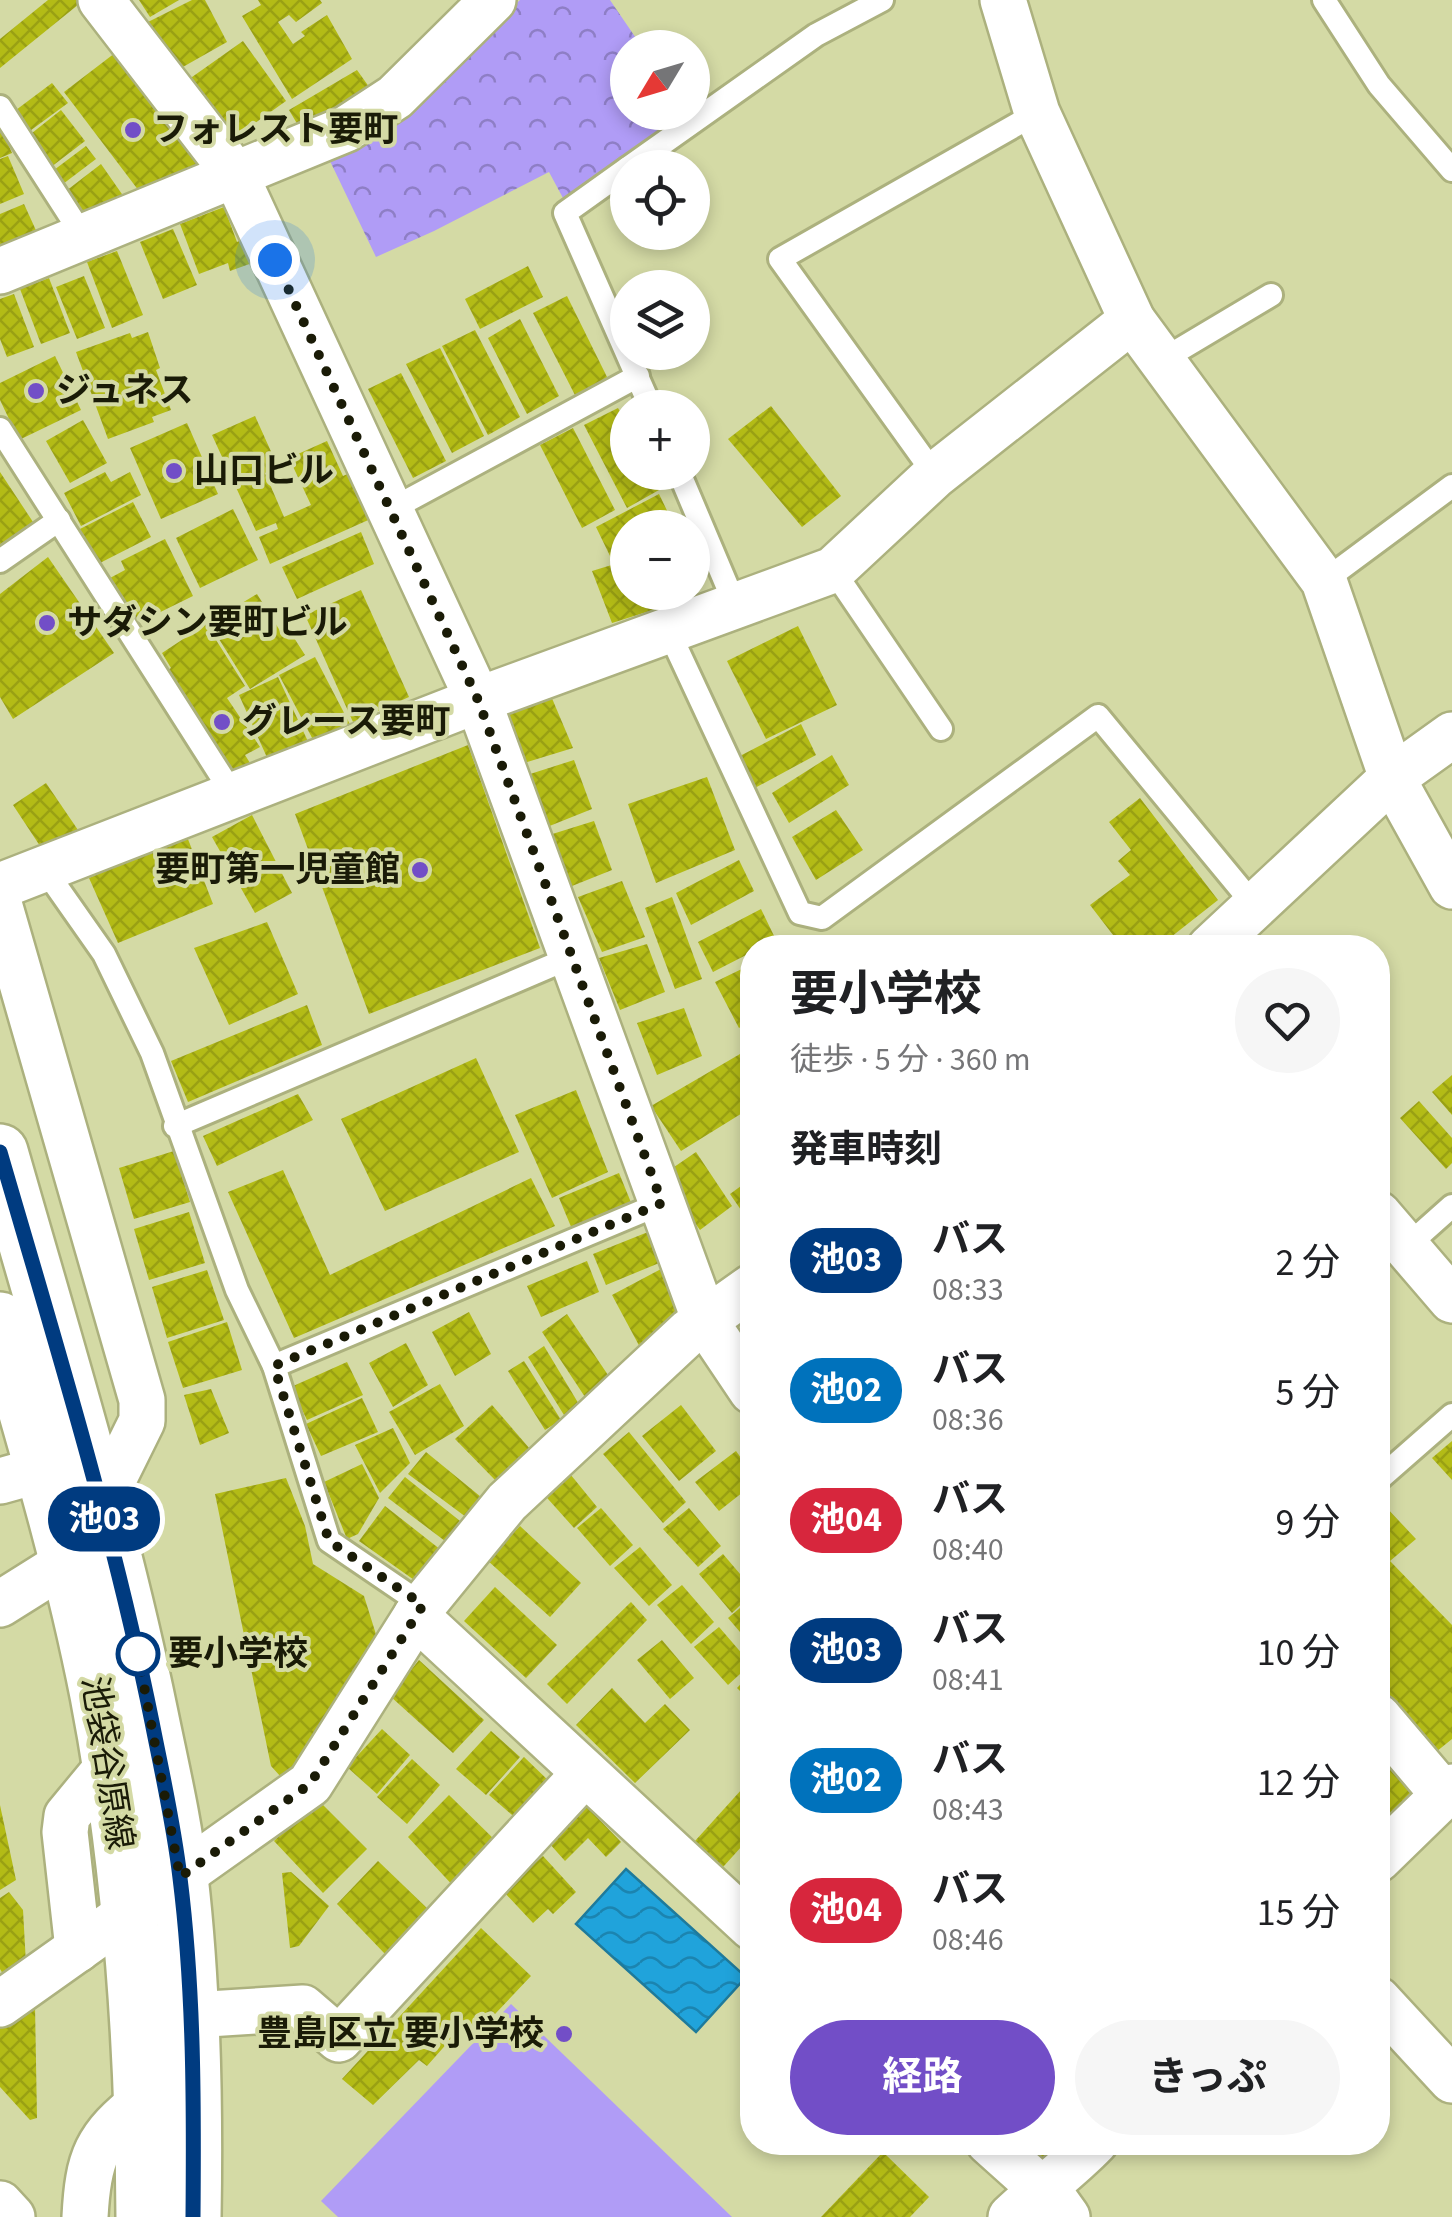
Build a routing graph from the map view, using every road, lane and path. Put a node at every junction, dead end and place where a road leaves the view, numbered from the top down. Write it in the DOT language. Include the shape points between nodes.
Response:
graph roads {
  1 [pos="101,0"];
  2 [pos="882,0"];
  3 [pos="1003,0"];
  4 [pos="1324,0"];
  5 [pos="480,5"];
  6 [pos="0,108"];
  7 [pos="1036,113"];
  8 [pos="653,150"];
  9 [pos="1452,170"];
  10 [pos="235,174"];
  11 [pos="610,180"];
  12 [pos="83,236"];
  13 [pos="0,270"];
  14 [pos="1271,295"];
  15 [pos="1132,320"];
  16 [pos="1162,360"];
  17 [pos="638,376"];
  18 [pos="644,390"];
  19 [pos="0,429"];
  20 [pos="936,475"];
  21 [pos="1452,486"];
  22 [pos="687,490"];
  23 [pos="390,510"];
  24 [pos="60,520"];
  25 [pos="0,561"];
  26 [pos="834,570"];
  27 [pos="1324,581"];
  28 [pos="736,607"];
  29 [pos="669,632"];
  30 [pos="478,700"];
  31 [pos="941,730"];
  32 [pos="1452,736"];
  33 [pos="1392,778"];
  34 [pos="234,796"];
  35 [pos="45,870"];
  36 [pos="0,886"];
  37 [pos="1452,886"];
  38 [pos="1254,905"];
  39 [pos="0,907"];
  40 [pos="1223,935"];
  41 [pos="572,956"];
  42 [pos="175,1126"];
  43 [pos="0,1152"];
  44 [pos="662,1203"];
  45 [pos="1452,1206"];
  46 [pos="1392,1230"];
  47 [pos="740,1295"];
  48 [pos="1452,1300"];
  49 [pos="0,1320"];
  50 [pos="704,1321"];
  51 [pos="274,1366"];
  52 [pos="740,1374"];
  53 [pos="1452,1415"];
  54 [pos="1390,1469"];
  55 [pos="21,1475"];
  56 [pos="101,1504"];
  57 [pos="68,1562"];
  58 [pos="0,1604"];
  59 [pos="420,1611"];
  60 [pos="1390,1730"];
  61 [pos="110,1764"];
  62 [pos="585,1773"];
  63 [pos="1448,1791"];
  64 [pos="1390,1847"];
  65 [pos="180,1877"];
  66 [pos="128,1912"];
  67 [pos="740,1915"];
  68 [pos="78,1949"];
  69 [pos="3,1995"];
  70 [pos="1390,2013"];
  71 [pos="192,2015"];
  72 [pos="1452,2080"];
  73 [pos="143,2101"];
  74 [pos="999,2155"];
  75 [pos="1082,2155"];
  76 [pos="0,2204"];
  77 [pos="1039,2208"];
  78 [pos="12,2217"];
  79 [pos="85,2217"];
  80 [pos="144,2217"];
  81 [pos="194,2217"];
  1 -- 10 [label="street"];
  2 -- 8 [label="lane" via="816,35"];
  3 -- 7 [label="street"];
  4 -- 9 [label="lane" via="1379,85"];
  5 -- 10 [label="street" via="396,96 346,130"];
  6 -- 12 [label="lane"];
  7 -- 15 [label="street"];
  7 -- 20 [label="lane" via="780,259"];
  10 -- 12 [label="street"];
  10 -- 23 [label="street"];
  11 -- 17 [label="lane" via="564,212"];
  12 -- 13 [label="street"];
  14 -- 16 [label="lane"];
  15 -- 16 [label="street"];
  15 -- 20 [label="street"];
  16 -- 27 [label="street"];
  17 -- 18 [label="lane"];
  17 -- 23 [label="lane"];
  19 -- 24 [label="lane"];
  20 -- 26 [label="street"];
  21 -- 27 [label="lane"];
  22 -- 28 [label="lane"];
  23 -- 30 [label="street"];
  24 -- 25 [label="lane"];
  24 -- 34 [label="lane"];
  26 -- 28 [label="street"];
  26 -- 31 [label="lane"];
  27 -- 33 [label="street"];
  28 -- 29 [label="street"];
  29 -- 30 [label="street"];
  29 -- 38 [label="lane" via="800,912 822,918 1098,716"];
  30 -- 34 [label="street"];
  30 -- 41 [label="street"];
  32 -- 33 [label="street"];
  33 -- 37 [label="street"];
  33 -- 38 [label="street"];
  34 -- 35 [label="street"];
  35 -- 36 [label="street"];
  35 -- 42 [label="lane" via="104,954 152,1054"];
  38 -- 40 [label="street"];
  39 -- 56 [label="street" via="142,1400 142,1421"];
  41 -- 42 [label="lane"];
  41 -- 44 [label="street"];
  42 -- 51 [label="lane" via="237,1290"];
  43 -- 56 [label="main road, 池袋谷原線"];
  44 -- 50 [label="street"];
  44 -- 51 [label="lane"];
  45 -- 46 [label="lane"];
  46 -- 48 [label="street"];
  47 -- 50 [label="street"];
  49 -- 55 [label="main road, 池袋谷原線"];
  50 -- 52 [label="street"];
  50 -- 59 [label="street" via="506,1502"];
  51 -- 59 [label="lane" via="329,1541"];
  53 -- 54 [label="lane"];
  55 -- 57 [label="main road, 池袋谷原線"];
  56 -- 65 [label="main road, 池袋谷原線" via="138,1654"];
  57 -- 58 [label="street"];
  57 -- 61 [label="main road, 池袋谷原線"];
  59 -- 62 [label="street"];
  59 -- 65 [label="street" via="310,1784"];
  60 -- 63 [label="street"];
  61 -- 66 [label="main road, 池袋谷原線"];
  61 -- 68 [label="street" via="67,1816 64,1832"];
  62 -- 67 [label="street"];
  62 -- 71 [label="street" via="339,2039 304,2008"];
  63 -- 64 [label="street"];
  65 -- 66 [label="street"];
  65 -- 71 [label="main road, 池袋谷原線"];
  66 -- 68 [label="street"];
  66 -- 73 [label="main road, 池袋谷原線"];
  68 -- 69 [label="street"];
  70 -- 72 [label="street"];
  71 -- 81 [label="main road, 池袋谷原線"];
  73 -- 79 [label="street" via="96,2148"];
  73 -- 80 [label="main road, 池袋谷原線"];
  74 -- 77 [label="street"];
  75 -- 77 [label="street"];
  76 -- 78 [label="street"];
}
